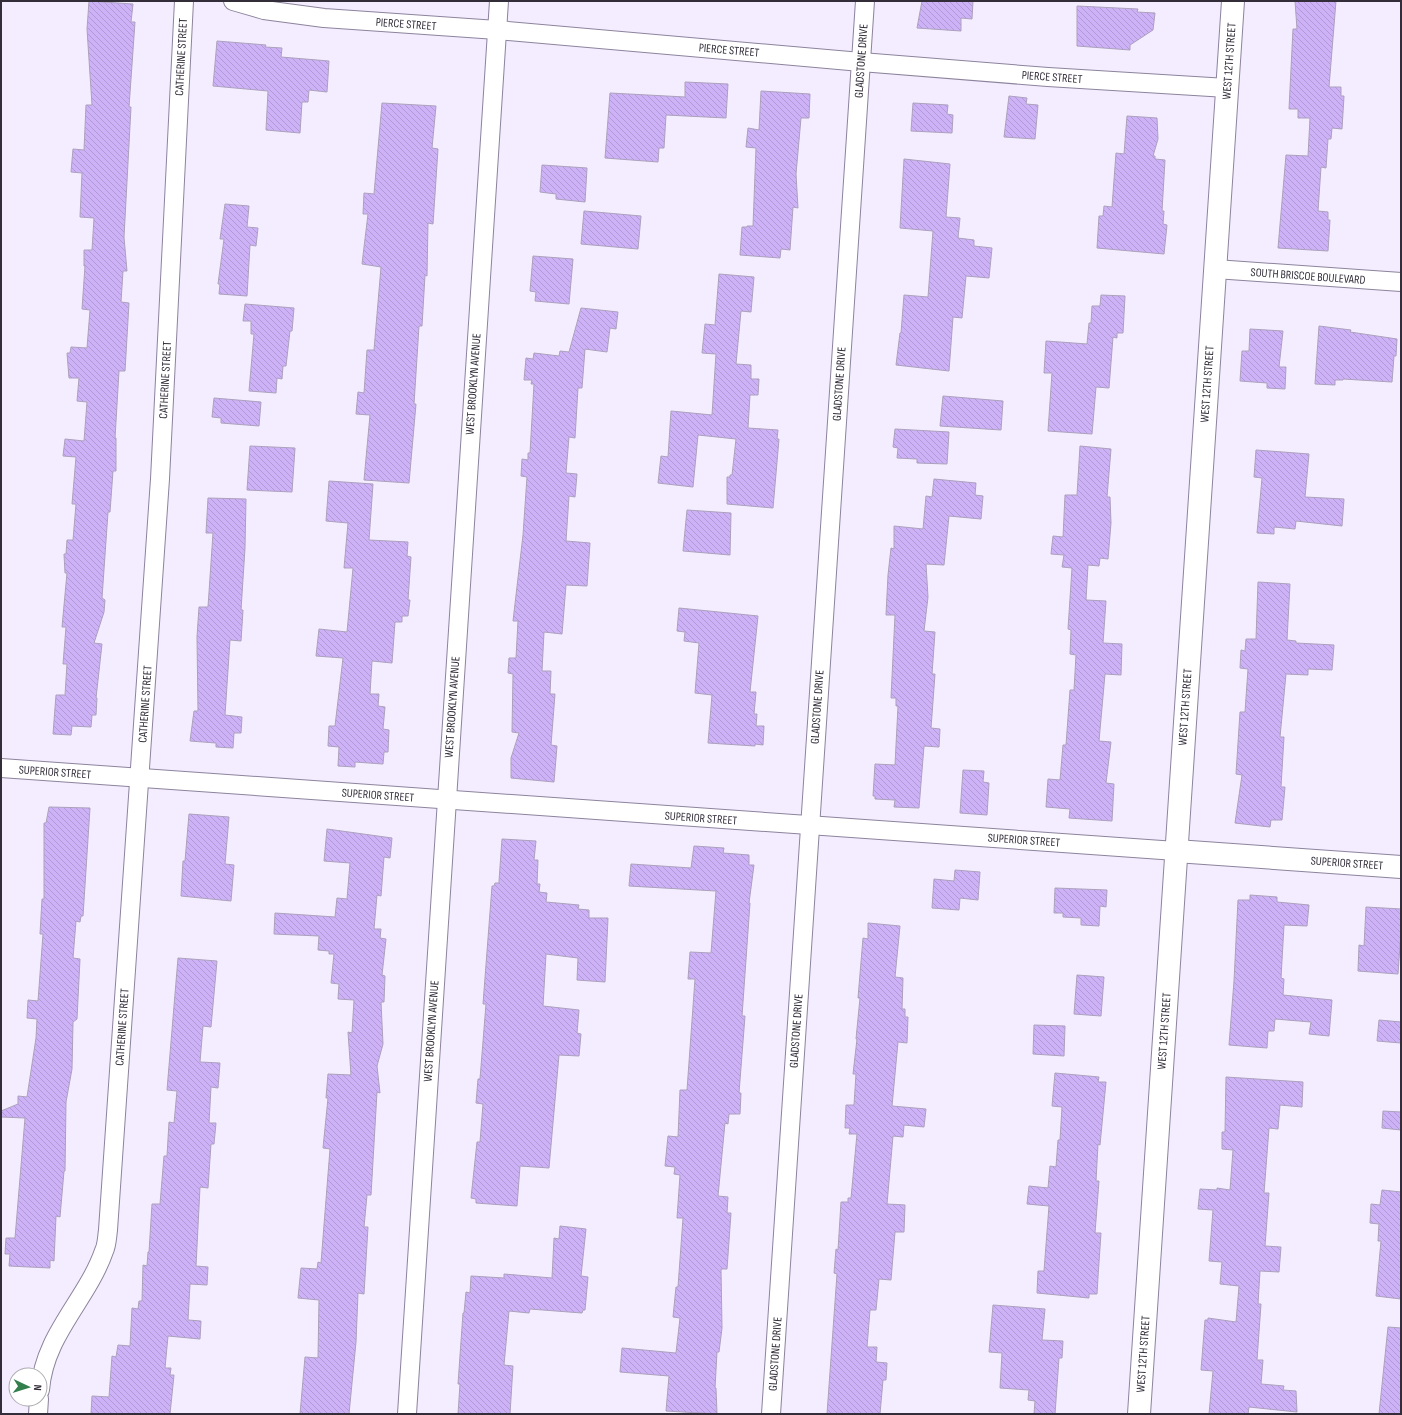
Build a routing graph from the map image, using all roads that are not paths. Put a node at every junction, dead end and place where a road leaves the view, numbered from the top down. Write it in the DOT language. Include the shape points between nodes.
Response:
graph roads {
  1 [pos="184,1"];
  2 [pos="232,1"];
  3 [pos="499,1"];
  4 [pos="865,1"];
  5 [pos="1233,1"];
  6 [pos="497,30"];
  7 [pos="861,62"];
  8 [pos="1227,88"];
  9 [pos="1215,269"];
  10 [pos="1401,282"];
  11 [pos="1,768"];
  12 [pos="140,778"];
  13 [pos="446,800"];
  14 [pos="809,825"];
  15 [pos="1176,851"];
  16 [pos="1401,867"];
  17 [pos="43,1367"];
  18 [pos="406,1414"];
  19 [pos="771,1414"];
  20 [pos="1139,1414"];
  1 -- 12 [label="street, CATHERINE STREET" via="160,479"];
  2 -- 6 [label="street, PIERCE STREET" via="264,10 324,18"];
  3 -- 6 [label="street, WEST BROOKLYN AVENUE"];
  4 -- 7 [label="street, GLADSTONE DRIVE"];
  5 -- 8 [label="street, WEST 12TH STREET"];
  6 -- 7 [label="street, PIERCE STREET"];
  6 -- 13 [label="street, WEST BROOKLYN AVENUE"];
  7 -- 8 [label="street, PIERCE STREET"];
  7 -- 14 [label="street, GLADSTONE DRIVE"];
  8 -- 9 [label="street, WEST 12TH STREET"];
  9 -- 10 [label="street, SOUTH BRISCOE BOULEVARD"];
  9 -- 15 [label="street, WEST 12TH STREET"];
  11 -- 12 [label="street, SUPERIOR STREET"];
  12 -- 13 [label="street, SUPERIOR STREET"];
  12 -- 17 [label="street, CATHERINE STREET" via="105,1250 60,1329"];
  13 -- 14 [label="street, SUPERIOR STREET"];
  13 -- 18 [label="street, WEST BROOKLYN AVENUE"];
  14 -- 15 [label="street, SUPERIOR STREET"];
  14 -- 19 [label="street, GLADSTONE DRIVE"];
  15 -- 16 [label="street, SUPERIOR STREET"];
  15 -- 20 [label="street, WEST 12TH STREET"];
}
